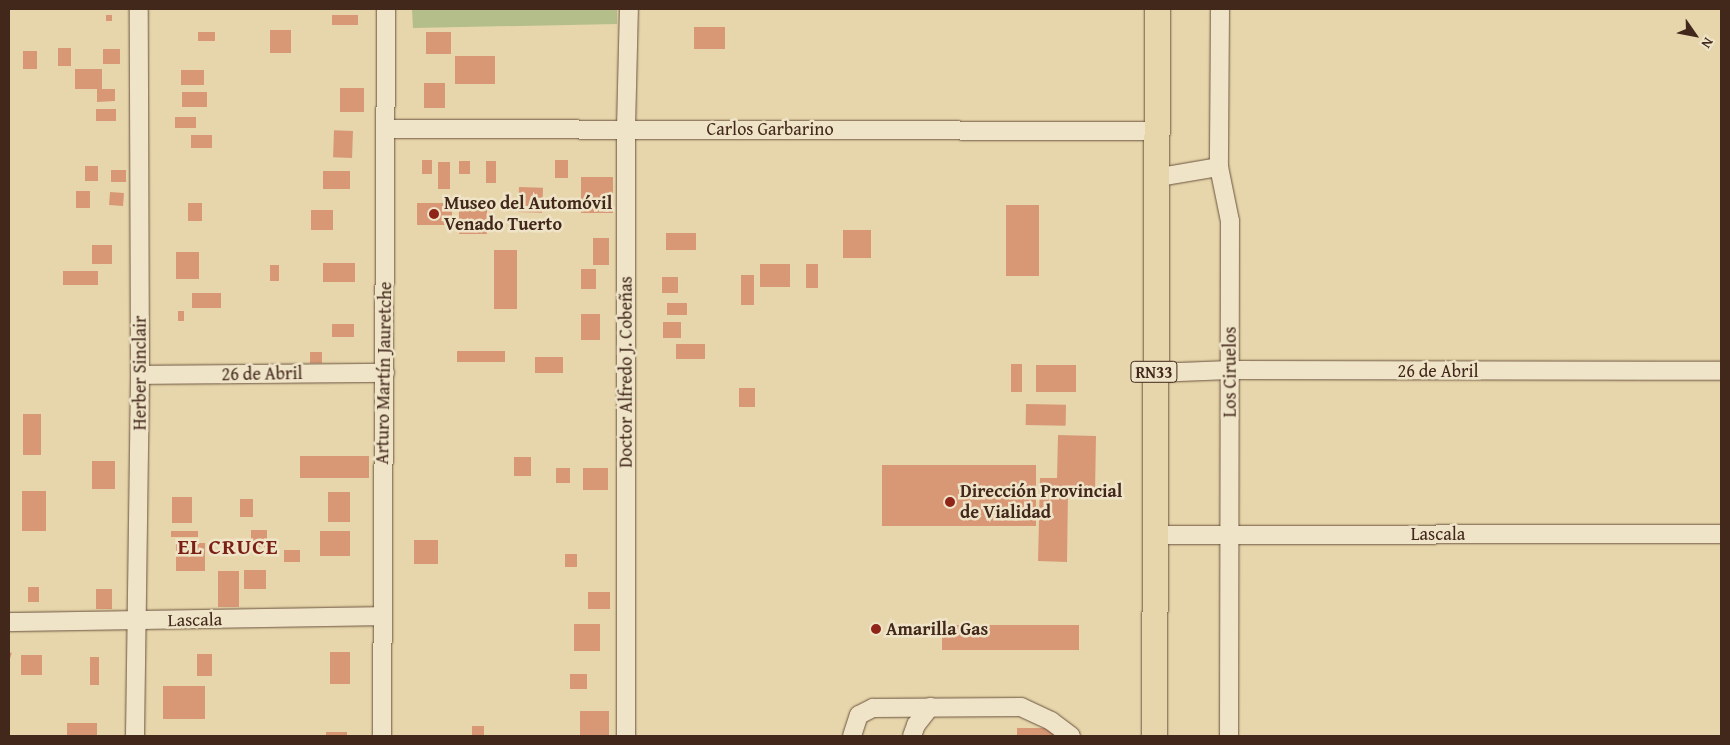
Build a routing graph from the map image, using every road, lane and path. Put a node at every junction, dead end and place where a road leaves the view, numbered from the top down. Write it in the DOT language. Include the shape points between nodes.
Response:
graph roads {
  1 [pos="139,9"];
  2 [pos="386,9"];
  3 [pos="629,9"];
  4 [pos="1157,9"];
  5 [pos="1220,9"];
  6 [pos="626,128"];
  7 [pos="386,129"];
  8 [pos="1154,131"];
  9 [pos="1219,167"];
  10 [pos="1154,178"];
  11 [pos="1230,370"];
  12 [pos="1721,372"];
  13 [pos="385,373"];
  14 [pos="1154,373"];
  15 [pos="140,375"];
  16 [pos="1228,533"];
  17 [pos="1721,534"];
  18 [pos="1154,535"];
  19 [pos="381,616"];
  20 [pos="9,622"];
  21 [pos="137,622"];
  22 [pos="930,708"];
  23 [pos="135,736"];
  24 [pos="382,736"];
  25 [pos="626,736"];
  26 [pos="852,736"];
  27 [pos="912,736"];
  28 [pos="1071,736"];
  29 [pos="1154,736"];
  30 [pos="1229,736"];
  1 -- 15 [label="street, Herber Sinclair"];
  2 -- 7 [label="street, Arturo Martín Jauretche"];
  3 -- 6 [label="street, Doctor Alfredo J. Cobeñas"];
  4 -- 8 [label="highway, RN33"];
  5 -- 9 [label="street, Los Ciruelos"];
  6 -- 7 [label="street, Carlos Garbarino"];
  6 -- 8 [label="street, Carlos Garbarino"];
  6 -- 25 [label="street, Doctor Alfredo J. Cobeñas"];
  7 -- 13 [label="street, Arturo Martín Jauretche"];
  8 -- 10 [label="highway, RN33"];
  9 -- 10 [label="street"];
  9 -- 11 [label="street, Los Ciruelos" via="1230,222"];
  10 -- 14 [label="highway, RN33"];
  11 -- 12 [label="street, 26 de Abril"];
  11 -- 14 [label="street, 26 de Abril"];
  11 -- 16 [label="street, Los Ciruelos"];
  13 -- 15 [label="street, 26 de Abril"];
  13 -- 19 [label="street, Arturo Martín Jauretche"];
  14 -- 18 [label="highway, RN33"];
  15 -- 21 [label="street, Herber Sinclair"];
  16 -- 17 [label="street, Lascala"];
  16 -- 18 [label="street, Lascala"];
  16 -- 30 [label="street, Los Ciruelos"];
  18 -- 29 [label="highway, RN33"];
  19 -- 21 [label="street, Lascala"];
  19 -- 24 [label="street, Arturo Martín Jauretche"];
  20 -- 21 [label="street, Lascala"];
  21 -- 23 [label="street, Herber Sinclair"];
  22 -- 26 [label="street" via="872,708 859,715"];
  22 -- 27 [label="street" via="916,725"];
  22 -- 28 [label="street" via="1021,707 1052,721"];
}
